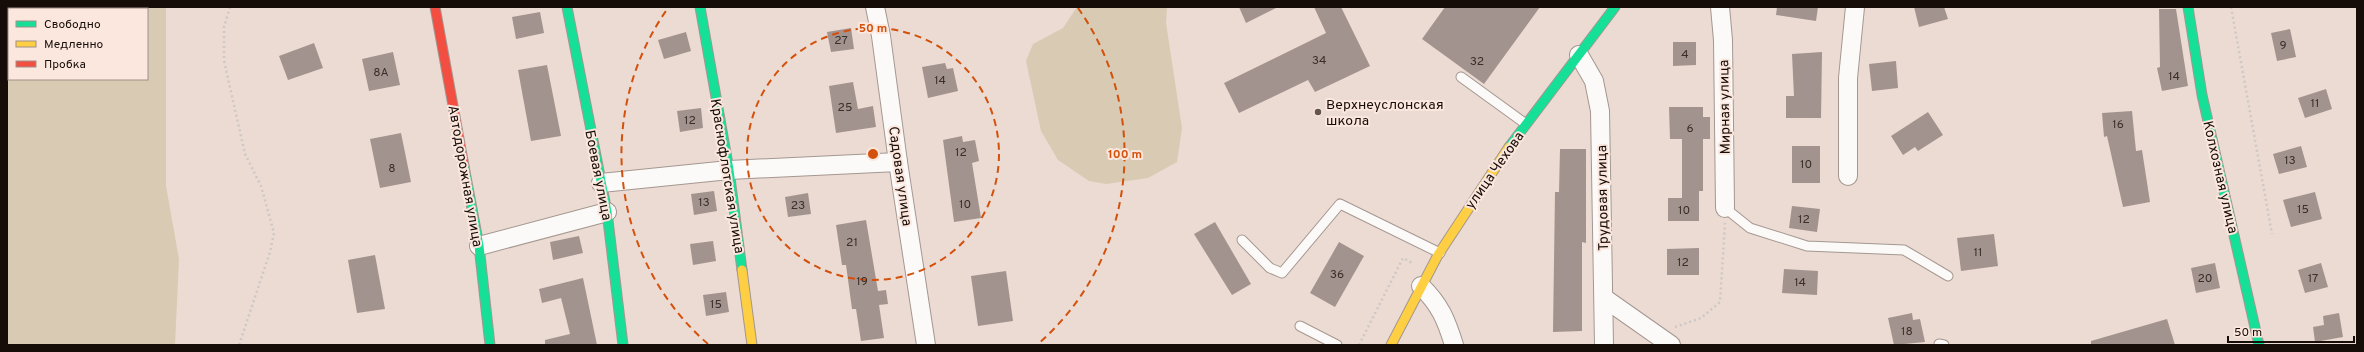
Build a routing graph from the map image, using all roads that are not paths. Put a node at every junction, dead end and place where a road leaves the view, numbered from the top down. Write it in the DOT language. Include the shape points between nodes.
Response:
graph roads {
  1 [pos="435,7"];
  2 [pos="567,7"];
  3 [pos="700,7"];
  4 [pos="875,7"];
  5 [pos="1615,7"];
  6 [pos="1720,7"];
  7 [pos="1854,7"];
  8 [pos="2188,7"];
  9 [pos="1579,55"];
  10 [pos="1461,77"];
  11 [pos="1527,125"];
  12 [pos="898,162"];
  13 [pos="729,170"];
  14 [pos="1848,176"];
  15 [pos="601,183"];
  16 [pos="1725,208"];
  17 [pos="606,212"];
  18 [pos="1242,240"];
  19 [pos="480,246"];
  20 [pos="1440,253"];
  21 [pos="1948,276"];
  22 [pos="1425,279"];
  23 [pos="1604,298"];
  24 [pos="1300,326"];
  25 [pos="490,345"];
  26 [pos="624,345"];
  27 [pos="752,345"];
  28 [pos="926,345"];
  29 [pos="1337,345"];
  30 [pos="1391,345"];
  31 [pos="1454,345"];
  32 [pos="1604,345"];
  33 [pos="1671,345"];
  34 [pos="2259,345"];
  1 -- 19 [label="street, Автодорожная улица"];
  2 -- 15 [label="street, Боевая улица"];
  3 -- 13 [label="street, Краснофлотская улица"];
  4 -- 12 [label="street, Садовая улица"];
  5 -- 9 [label="street, улица Чехова"];
  6 -- 16 [label="street, Мирная улица" via="1723,40"];
  7 -- 14 [label="street" via="1848,78"];
  8 -- 34 [label="street, Колхозная улица" via="2202,95"];
  9 -- 11 [label="street, улица Чехова"];
  9 -- 23 [label="street, Трудовая улица" via="1594,81 1600,111"];
  10 -- 11 [label="lane"];
  11 -- 20 [label="street, улица Чехова" via="1479,187"];
  12 -- 13 [label="street"];
  12 -- 28 [label="street, Садовая улица"];
  13 -- 15 [label="street"];
  13 -- 27 [label="street, Краснофлотская улица"];
  15 -- 17 [label="street, Боевая улица"];
  16 -- 21 [label="lane" via="1750,228 1807,246 1904,250"];
  17 -- 19 [label="street"];
  17 -- 26 [label="street, Боевая улица"];
  18 -- 20 [label="lane" via="1270,268 1282,273 1340,204"];
  19 -- 25 [label="street, Автодорожная улица"];
  20 -- 22 [label="street, улица Чехова"];
  22 -- 30 [label="street, улица Чехова"];
  22 -- 31 [label="street" via="1444,315"];
  23 -- 32 [label="street, Трудовая улица"];
  23 -- 33 [label="street"];
  24 -- 29 [label="lane"];
}
